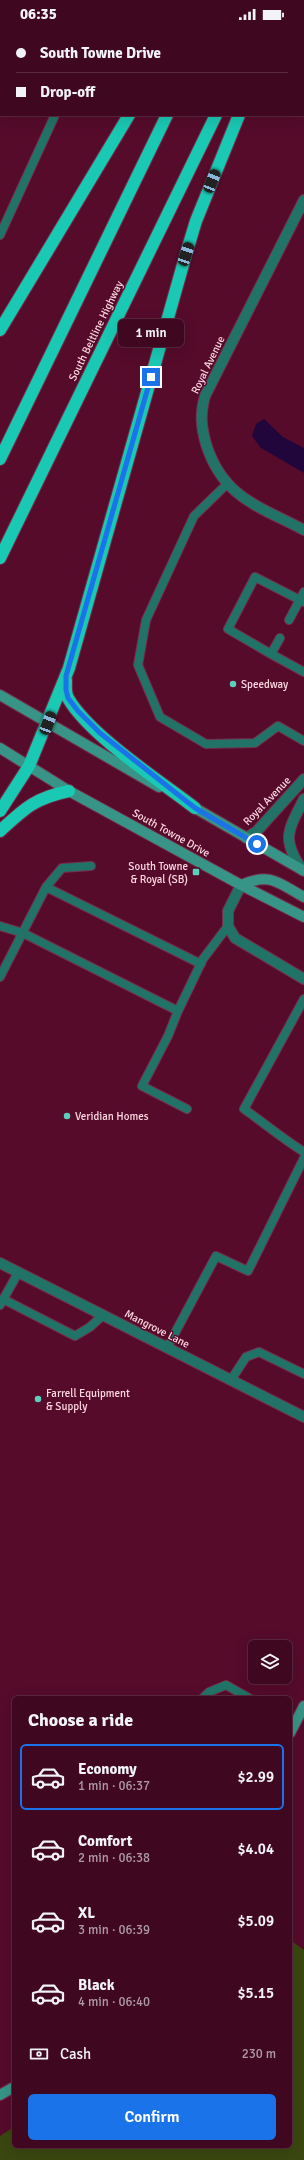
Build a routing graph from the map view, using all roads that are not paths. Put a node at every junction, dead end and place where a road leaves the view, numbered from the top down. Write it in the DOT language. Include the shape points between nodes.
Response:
graph roads {
  1 [pos="55,116"];
  2 [pos="128,116"];
  3 [pos="166,116"];
  4 [pos="216,116"];
  5 [pos="239,116"];
  6 [pos="304,200"];
  7 [pos="0,235"];
  8 [pos="0,330"];
  9 [pos="0,458"];
  10 [pos="227,484"];
  11 [pos="304,530"];
  12 [pos="0,558"];
  13 [pos="304,592"];
  14 [pos="302,601"];
  15 [pos="289,620"];
  16 [pos="280,638"];
  17 [pos="271,654"];
  18 [pos="304,672"];
  19 [pos="66,676"];
  20 [pos="4,698"];
  21 [pos="48,723"];
  22 [pos="304,741"];
  23 [pos="0,748"];
  24 [pos="29,766"];
  25 [pos="304,779"];
  26 [pos="69,791"];
  27 [pos="304,799"];
  28 [pos="195,808"];
  29 [pos="0,811"];
  30 [pos="0,831"];
  31 [pos="246,838"];
  32 [pos="91,866"];
  33 [pos="303,871"];
  34 [pos="241,885"];
  35 [pos="46,887"];
  36 [pos="304,897"];
  37 [pos="304,917"];
  38 [pos="0,926"];
  39 [pos="228,926"];
  40 [pos="23,933"];
  41 [pos="201,964"];
  42 [pos="0,977"];
  43 [pos="304,979"];
  44 [pos="304,998"];
  45 [pos="178,1011"];
  46 [pos="187,1109"];
  47 [pos="304,1152"];
  48 [pos="304,1158"];
  49 [pos="0,1264"];
  50 [pos="18,1273"];
  51 [pos="2,1302"];
  52 [pos="103,1315"];
  53 [pos="167,1348"];
  54 [pos="304,1374"];
  55 [pos="230,1380"];
  56 [pos="304,1417"];
  57 [pos="205,1696"];
  58 [pos="245,1696"];
  59 [pos="304,1706"];
  60 [pos="293,1722"];
  61 [pos="12,2088"];
  62 [pos="0,2095"];
  1 -- 7 [label="lane"];
  2 -- 8 [label="highway"];
  3 -- 9 [label="highway"];
  4 -- 12 [label="highway, South Beltline Highway"];
  5 -- 19 [label="highway" via="196,221"];
  6 -- 10 [label="street, Royal Avenue" via="202,406 202,429 209,452 217,471"];
  10 -- 11 [label="street, Royal Avenue" via="242,497"];
  10 -- 22 [label="lane" via="194,516 146,620 138,665 160,717 206,744 255,743 278,726"];
  13 -- 14 [label="lane"];
  14 -- 15 [label="lane"];
  14 -- 17 [label="lane" via="255,577 228,629"];
  16 -- 17 [label="lane"];
  17 -- 18 [label="lane"];
  19 -- 21 [label="highway"];
  19 -- 28 [label="highway" via="66,690 78,711 123,753"];
  20 -- 21 [label="street"];
  21 -- 24 [label="highway"];
  21 -- 28 [label="street"];
  23 -- 24 [label="street, South Towne Drive"];
  24 -- 26 [label="street, South Towne Drive"];
  24 -- 29 [label="highway"];
  25 -- 31 [label="street, Royal Avenue" via="257,831"];
  26 -- 30 [label="highway" via="46,796 21,811"];
  26 -- 34 [label="street, South Towne Drive"];
  27 -- 33 [label="street" via="288,836 291,851"];
  28 -- 31 [label="street"];
  31 -- 33 [label="street"];
  32 -- 35 [label="lane" via="62,868"];
  34 -- 36 [label="street" via="267,878"];
  34 -- 37 [label="street, South Towne Drive"];
  34 -- 39 [label="street" via="228,911"];
  35 -- 40 [label="lane"];
  35 -- 41 [label="lane"];
  38 -- 40 [label="lane"];
  39 -- 41 [label="lane"];
  39 -- 43 [label="street" via="235,938"];
  40 -- 42 [label="lane"];
  40 -- 45 [label="lane"];
  41 -- 45 [label="lane"];
  44 -- 47 [label="lane" via="244,1109 273,1129 285,1141"];
  45 -- 46 [label="lane" via="142,1086"];
  48 -- 53 [label="lane" via="248,1271 216,1256"];
  49 -- 50 [label="street, Mangrove Lane"];
  50 -- 51 [label="lane"];
  50 -- 52 [label="street, Mangrove Lane"];
  51 -- 52 [label="lane" via="74,1336 90,1327"];
  52 -- 53 [label="street, Mangrove Lane"];
  53 -- 55 [label="street, Mangrove Lane"];
  54 -- 55 [label="lane" via="259,1352 246,1357"];
  55 -- 56 [label="street, Mangrove Lane"];
  57 -- 58 [label="lane" via="226,1685"];
  59 -- 60 [label="street"];
  61 -- 62 [label="street"];
}
